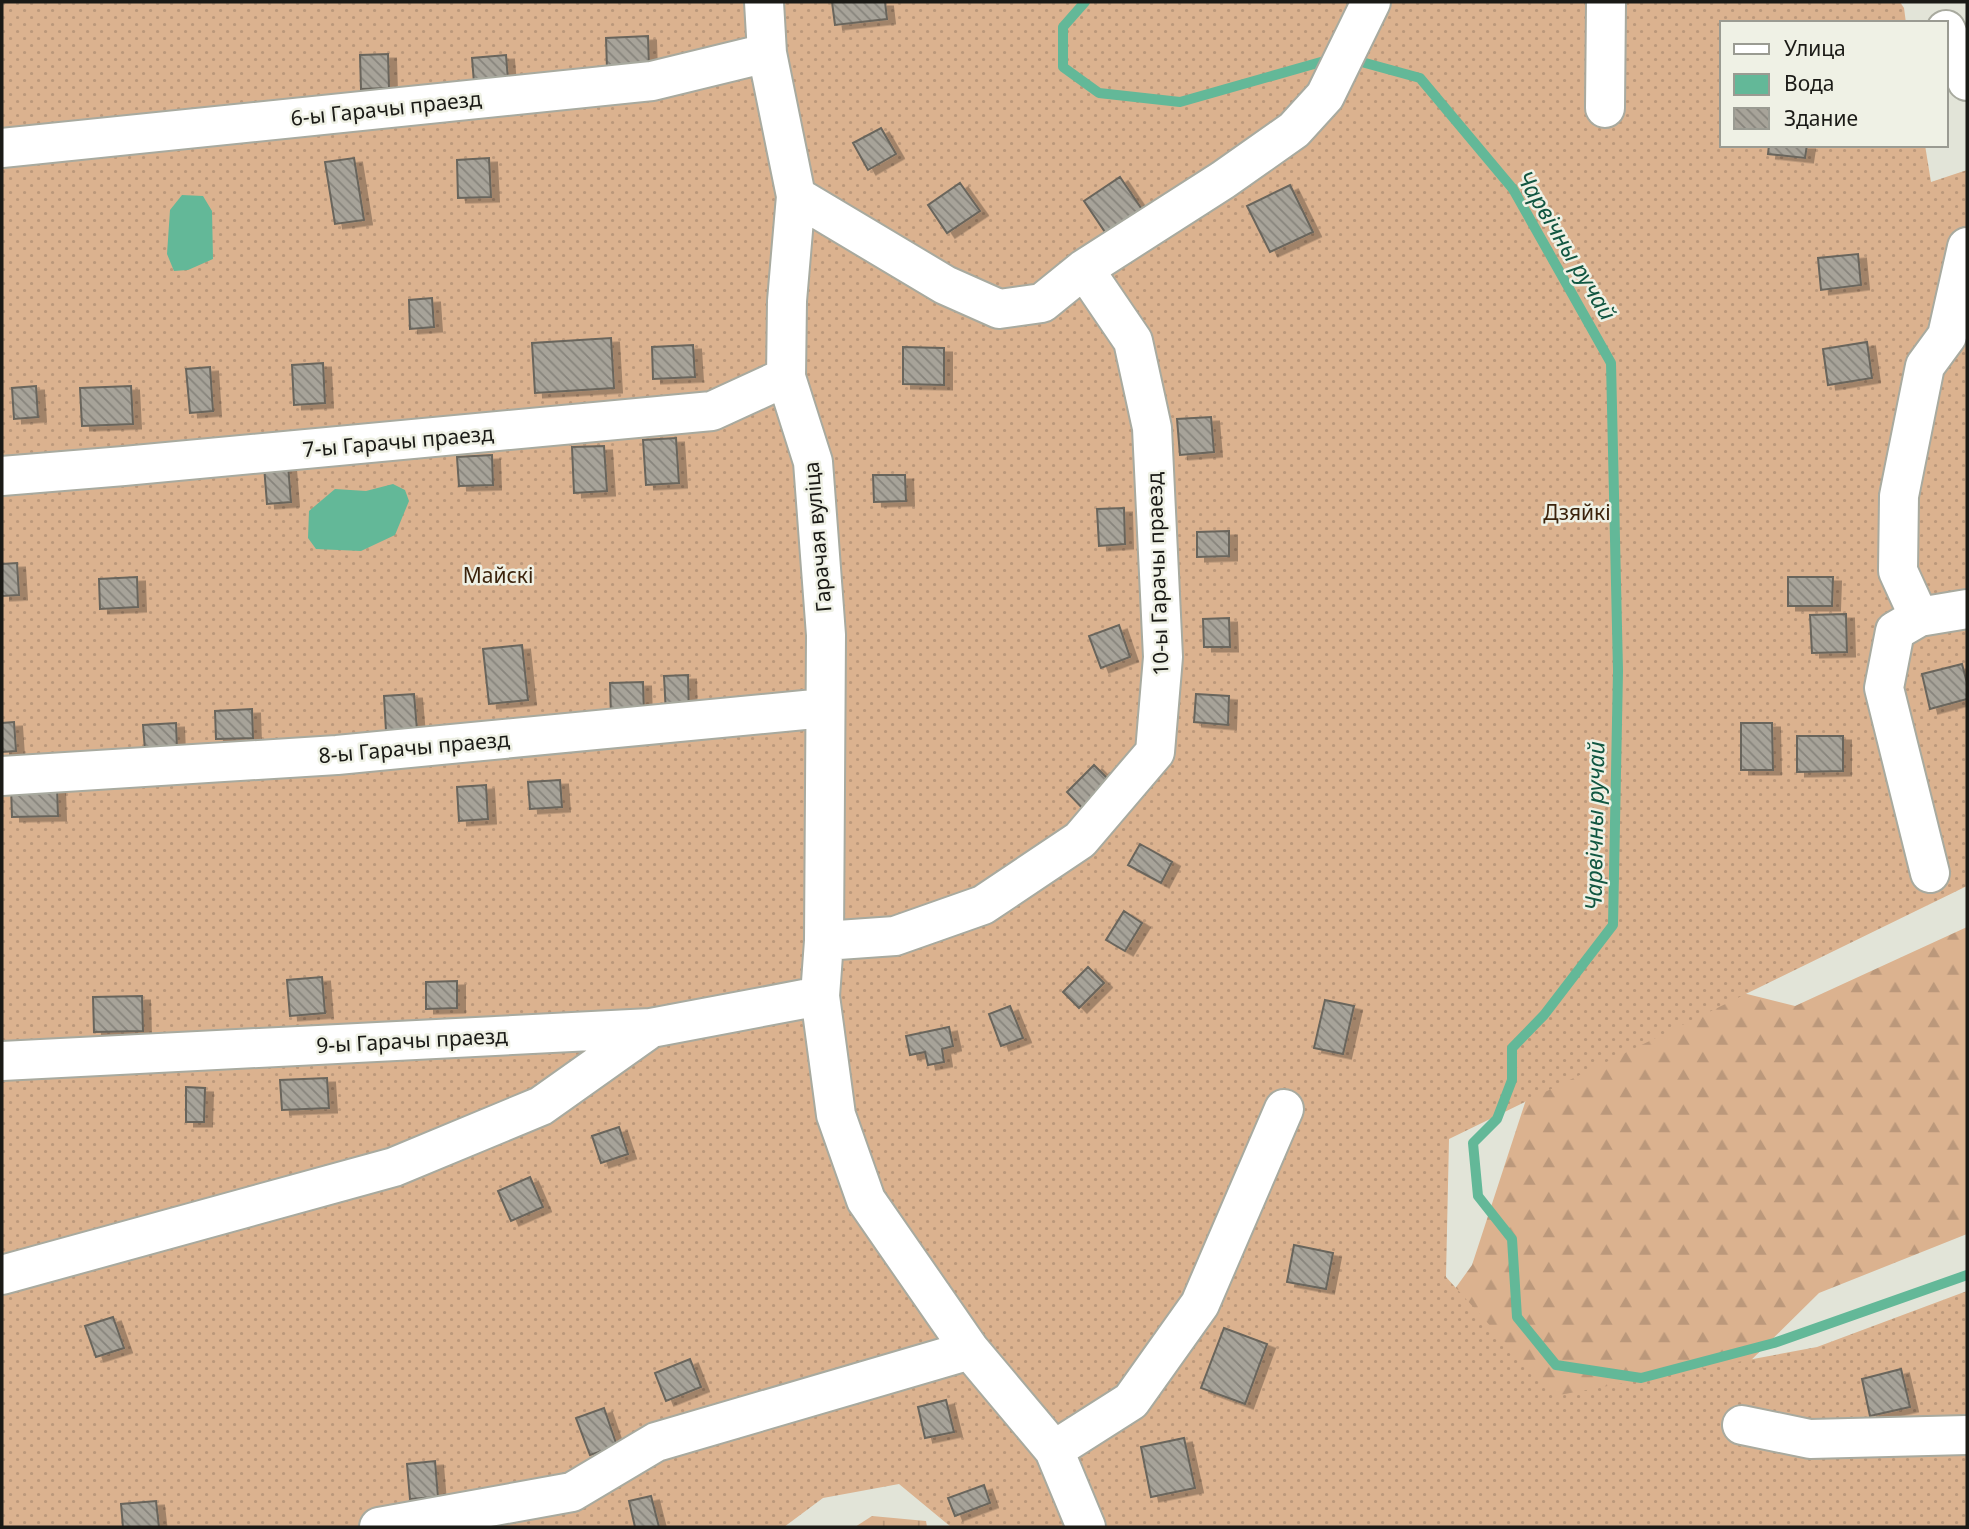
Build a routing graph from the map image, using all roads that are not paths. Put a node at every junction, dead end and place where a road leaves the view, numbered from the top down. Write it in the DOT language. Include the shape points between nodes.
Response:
graph roads {
  1 [pos="764,2"];
  2 [pos="1371,2"];
  3 [pos="1606,2"];
  4 [pos="1934,2"];
  5 [pos="1949,2"];
  6 [pos="1967,15"];
  7 [pos="1942,21"];
  8 [pos="1948,35"];
  9 [pos="767,53"];
  10 [pos="1967,80"];
  11 [pos="1605,108"];
  12 [pos="2,148"];
  13 [pos="796,195"];
  14 [pos="1967,247"];
  15 [pos="1084,269"];
  16 [pos="786,377"];
  17 [pos="2,476"];
  18 [pos="1967,609"];
  19 [pos="1919,617"];
  20 [pos="825,708"];
  21 [pos="2,776"];
  22 [pos="1930,873"];
  23 [pos="824,941"];
  24 [pos="820,996"];
  25 [pos="651,1028"];
  26 [pos="2,1061"];
  27 [pos="1284,1109"];
  28 [pos="2,1275"];
  29 [pos="971,1350"];
  30 [pos="1742,1425"];
  31 [pos="1967,1435"];
  32 [pos="1054,1450"];
  33 [pos="379,1527"];
  34 [pos="1086,1527"];
  1 -- 9 [label="street, Гарачая вуліца"];
  2 -- 15 [label="street" via="1325,96 1294,130"];
  3 -- 11 [label="street"];
  4 -- 7 [label="street"];
  5 -- 6 [label="street"];
  8 -- 10 [label="street"];
  9 -- 12 [label="street, 6-ы Гарачы праезд" via="652,81"];
  9 -- 13 [label="street, Гарачая вуліца"];
  13 -- 15 [label="street" via="944,285 999,309 1042,303"];
  13 -- 16 [label="street, Гарачая вуліца"];
  14 -- 19 [label="street" via="1947,336 1925,366 1899,496 1898,571"];
  15 -- 23 [label="street, 10-ы Гарачы праезд" via="1133,341 1152,428 1163,657 1155,752 1080,840 983,905 895,936"];
  16 -- 17 [label="street, 7-ы Гарачы праезд" via="712,411"];
  16 -- 20 [label="street, Гарачая вуліца" via="813,462 825,635"];
  18 -- 19 [label="street"];
  19 -- 22 [label="street" via="1895,631 1884,688"];
  20 -- 21 [label="street, 8-ы Гарачы праезд" via="337,755"];
  20 -- 23 [label="street, Гарачая вуліца"];
  23 -- 24 [label="street, Гарачая вуліца"];
  24 -- 25 [label="street, 9-ы Гарачы праезд"];
  24 -- 29 [label="street, Гарачая вуліца" via="836,1115 866,1200"];
  25 -- 26 [label="street, 9-ы Гарачы праезд"];
  25 -- 28 [label="street" via="541,1106 394,1167"];
  27 -- 32 [label="street" via="1200,1304 1131,1401"];
  29 -- 32 [label="street, Гарачая вуліца"];
  29 -- 33 [label="street" via="656,1442 572,1492"];
  30 -- 31 [label="street" via="1810,1439"];
  32 -- 34 [label="street, Гарачая вуліца"];
}
